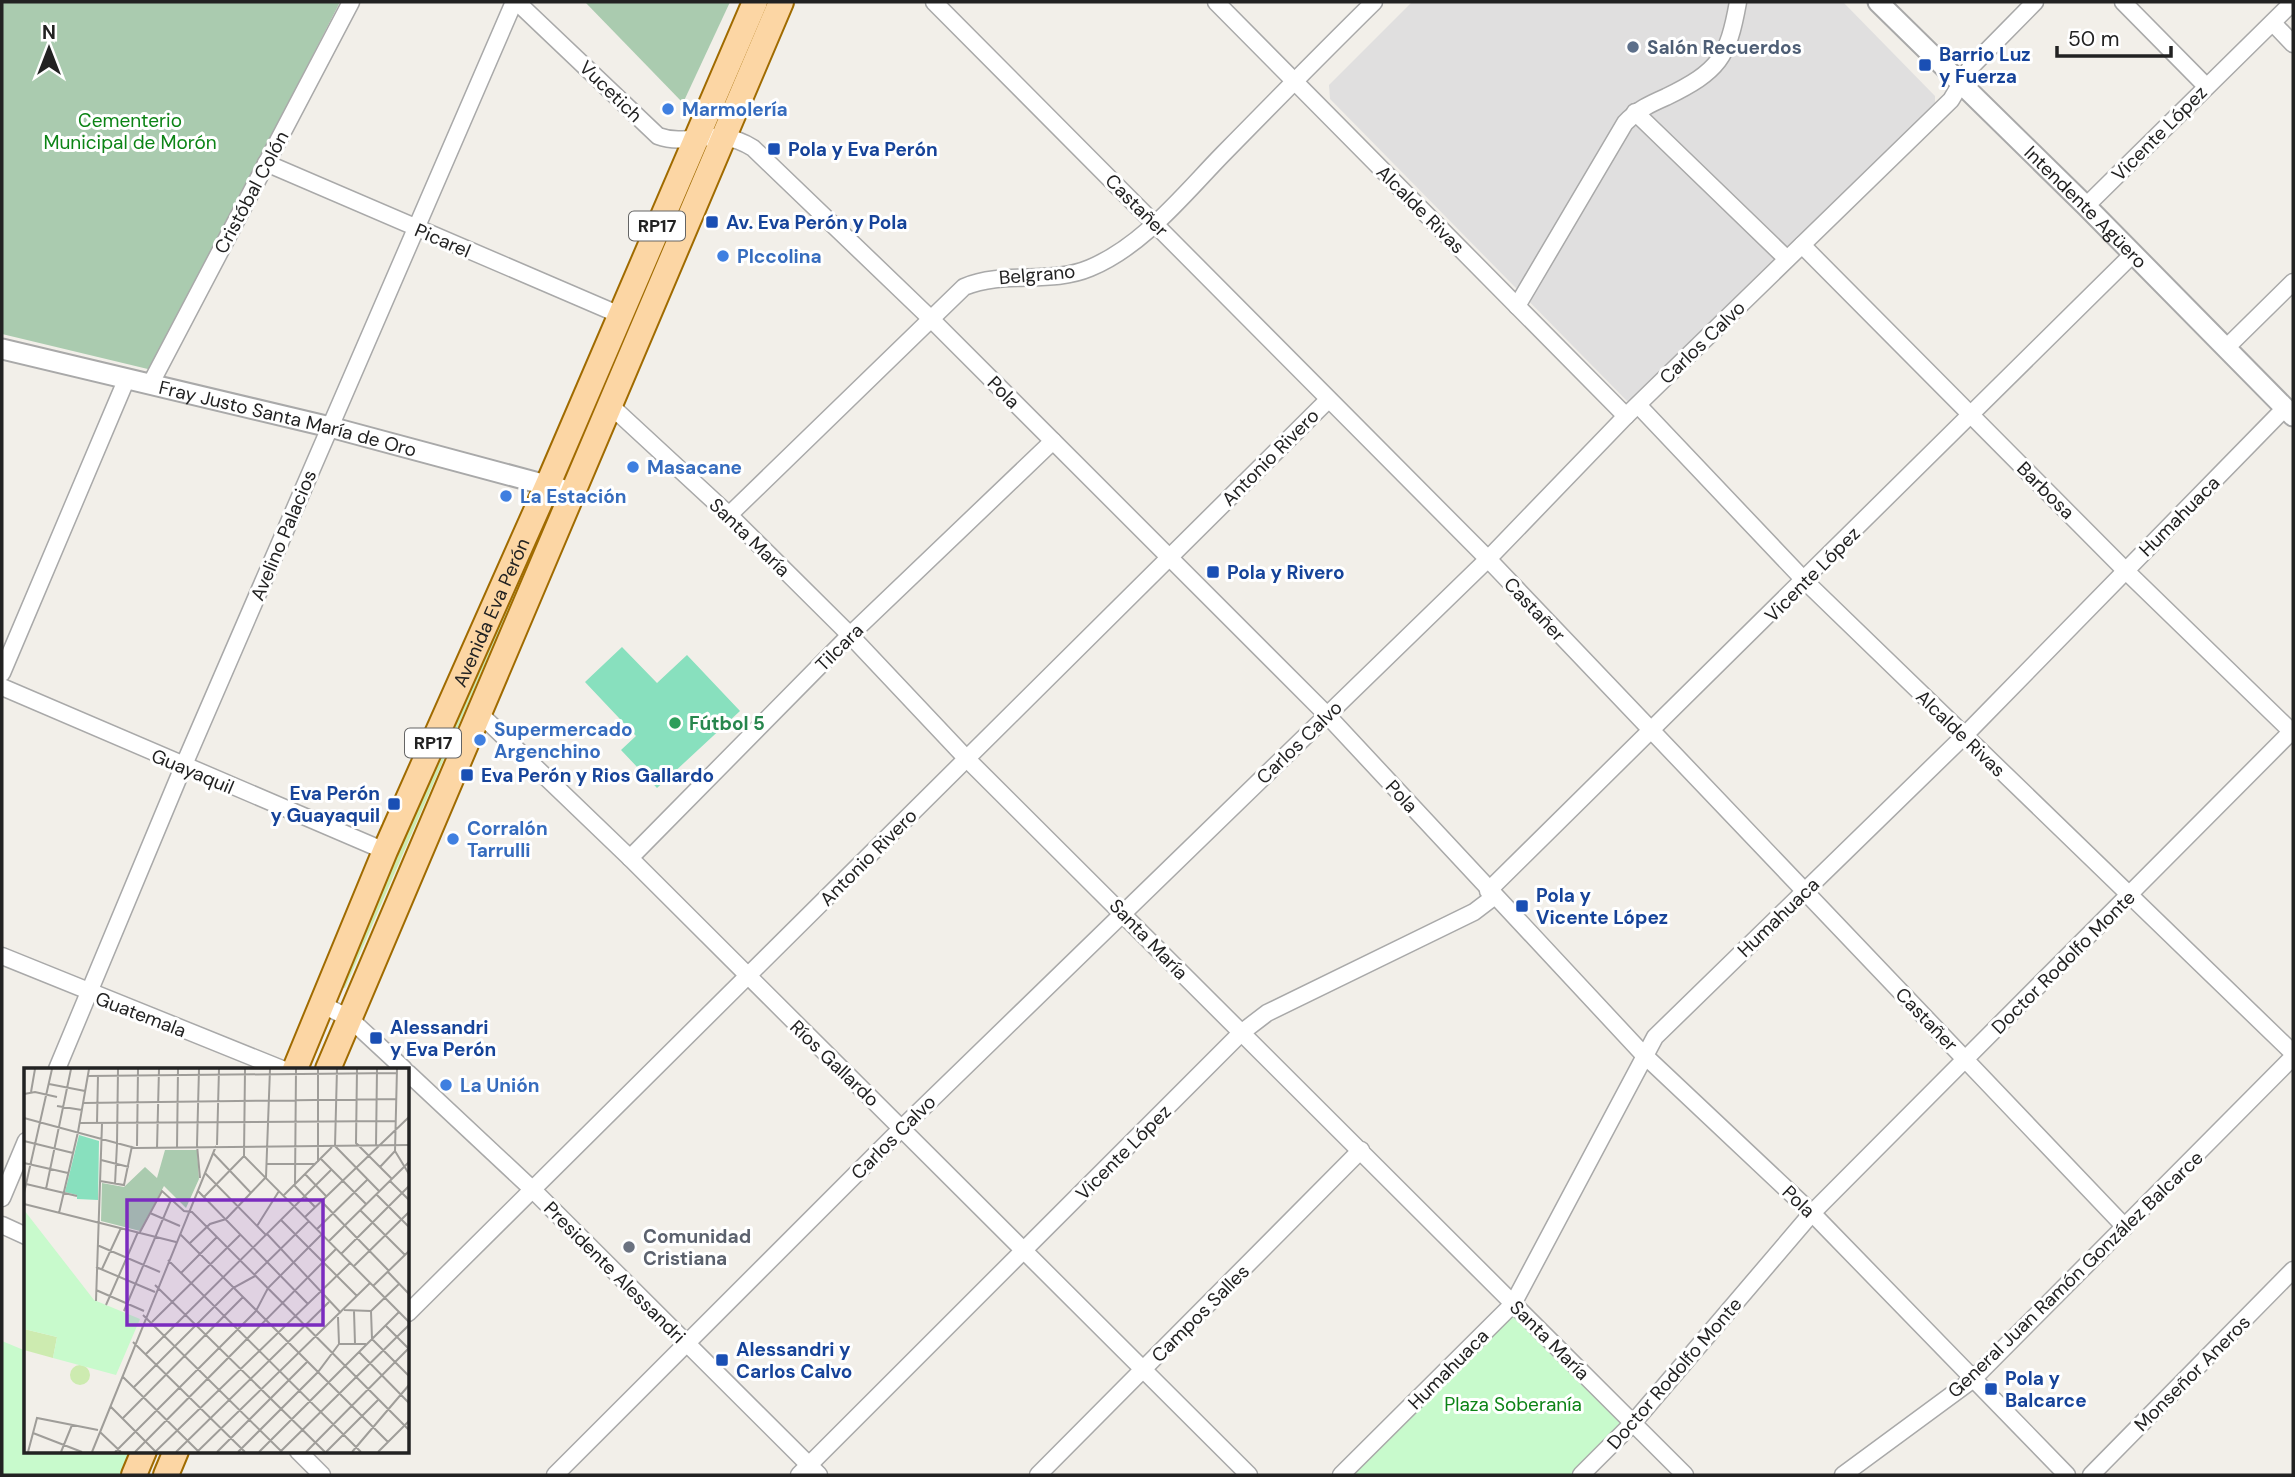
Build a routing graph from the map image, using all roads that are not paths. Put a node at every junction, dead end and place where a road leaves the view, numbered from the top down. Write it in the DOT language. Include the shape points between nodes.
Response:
graph roads {
  1 [pos="351,2"];
  2 [pos="515,2"];
  3 [pos="755,2"];
  4 [pos="781,2"];
  5 [pos="934,2"];
  6 [pos="1216,2"];
  7 [pos="1374,2"];
  8 [pos="1738,2"];
  9 [pos="1878,2"];
  10 [pos="2035,2"];
  11 [pos="2123,2"];
  12 [pos="2293,2"];
  13 [pos="2273,23"];
  14 [pos="2293,44"];
  15 [pos="1294,82"];
  16 [pos="1960,84"];
  17 [pos="2206,86"];
  18 [pos="1635,112"];
  19 [pos="723,135"];
  20 [pos="695,136"];
  21 [pos="266,163"];
  22 [pos="2086,206"];
  23 [pos="1155,223"];
  24 [pos="415,228"];
  25 [pos="1802,245"];
  26 [pos="2132,255"];
  27 [pos="1787,259"];
  28 [pos="2293,282"];
  29 [pos="1517,306"];
  30 [pos="620,315"];
  31 [pos="929,317"];
  32 [pos="2226,348"];
  33 [pos="2,349"];
  34 [pos="127,378"];
  35 [pos="151,383"];
  36 [pos="1328,400"];
  37 [pos="611,406"];
  38 [pos="1632,410"];
  39 [pos="2289,412"];
  40 [pos="1972,414"];
  41 [pos="330,427"];
  42 [pos="1053,441"];
  43 [pos="548,484"];
  44 [pos="572,493"];
  45 [pos="729,515"];
  46 [pos="1169,558"];
  47 [pos="1488,559"];
  48 [pos="2125,570"];
  49 [pos="1805,581"];
  50 [pos="850,635"];
  51 [pos="2,673"];
  52 [pos="2,687"];
  53 [pos="478,712"];
  54 [pos="1327,715"];
  55 [pos="1650,732"];
  56 [pos="2293,732"];
  57 [pos="1964,736"];
  58 [pos="967,759"];
  59 [pos="183,767"];
  60 [pos="385,851"];
  61 [pos="630,858"];
  62 [pos="1804,891"];
  63 [pos="1492,893"];
  64 [pos="2128,895"];
  65 [pos="1122,911"];
  66 [pos="2,956"];
  67 [pos="748,978"];
  68 [pos="90,994"];
  69 [pos="321,1004"];
  70 [pos="349,1018"];
  71 [pos="1241,1034"];
  72 [pos="1643,1054"];
  73 [pos="2293,1055"];
  74 [pos="1966,1060"];
  75 [pos="57,1068"];
  76 [pos="279,1068"];
  77 [pos="295,1068"];
  78 [pos="328,1068"];
  79 [pos="403,1068"];
  80 [pos="410,1075"];
  81 [pos="902,1128"];
  82 [pos="24,1146"];
  83 [pos="1361,1150"];
  84 [pos="532,1189"];
  85 [pos="2,1198"];
  86 [pos="1812,1213"];
  87 [pos="2,1225"];
  88 [pos="2125,1227"];
  89 [pos="24,1235"];
  90 [pos="1024,1251"];
  91 [pos="2293,1270"];
  92 [pos="1513,1304"];
  93 [pos="410,1311"];
  94 [pos="687,1345"];
  95 [pos="1144,1370"];
  96 [pos="1972,1380"];
  97 [pos="1633,1423"];
  98 [pos="144,1452"];
  99 [pos="176,1452"];
  100 [pos="299,1452"];
  101 [pos="809,1472"];
  102 [pos="134,1475"];
  103 [pos="166,1475"];
  104 [pos="322,1475"];
  105 [pos="555,1475"];
  106 [pos="1038,1475"];
  107 [pos="1250,1475"];
  108 [pos="1341,1475"];
  109 [pos="1581,1475"];
  110 [pos="1685,1475"];
  111 [pos="1843,1475"];
  112 [pos="2067,1475"];
  113 [pos="2091,1475"];
  1 -- 21 [label="street, Cristóbal Colón"];
  2 -- 20 [label="street, Vucetich" via="658,136"];
  2 -- 24 [label="street, Avelino Palacios"];
  3 -- 20 [label="main road, Avenida Eva Perón / RP17"];
  4 -- 19 [label="main road, Avenida Eva Perón / RP17"];
  5 -- 23 [label="street, Castañer"];
  6 -- 15 [label="street, Alcalde Rivas"];
  7 -- 15 [label="street, Belgrano"];
  8 -- 18 [label="street" via="1727,51 1716,65 1679,91"];
  9 -- 16 [label="street, Intendente Agüero"];
  10 -- 16 [label="street, Carlos Calvo"];
  11 -- 17 [label="street"];
  12 -- 13 [label="street, Vicente López"];
  13 -- 14 [label="street"];
  13 -- 17 [label="street, Vicente López"];
  15 -- 23 [label="street, Belgrano"];
  15 -- 29 [label="street, Alcalde Rivas"];
  16 -- 22 [label="street, Intendente Agüero"];
  16 -- 25 [label="street, Carlos Calvo" via="1951,100"];
  17 -- 22 [label="street, Vicente López"];
  18 -- 27 [label="street"];
  18 -- 29 [label="street"];
  19 -- 20 [label="street, Vucetich"];
  19 -- 31 [label="street, Pola" via="753,148"];
  19 -- 37 [label="main road, Avenida Eva Perón / RP17"];
  20 -- 30 [label="main road, Avenida Eva Perón / RP17"];
  21 -- 24 [label="street, Picarel"];
  21 -- 35 [label="street, Cristóbal Colón"];
  22 -- 26 [label="street, Intendente Agüero"];
  23 -- 31 [label="street, Belgrano" via="1090,268 1070,274 980,280 964,287"];
  23 -- 36 [label="street, Castañer"];
  24 -- 30 [label="street, Picarel"];
  24 -- 41 [label="street, Avelino Palacios"];
  25 -- 27 [label="street, Carlos Calvo"];
  25 -- 40 [label="street, Barbosa"];
  26 -- 32 [label="street, Intendente Agüero"];
  26 -- 40 [label="street, Vicente López"];
  27 -- 38 [label="street, Carlos Calvo"];
  28 -- 32 [label="street"];
  29 -- 38 [label="street, Alcalde Rivas"];
  30 -- 43 [label="main road, Avenida Eva Perón / RP17"];
  31 -- 42 [label="street, Pola"];
  31 -- 45 [label="street, Belgrano"];
  32 -- 39 [label="street, Intendente Agüero"];
  33 -- 34 [label="street, Fray Justo Santa María de Oro"];
  34 -- 35 [label="street, Fray Justo Santa María de Oro"];
  34 -- 51 [label="street"];
  35 -- 41 [label="street, Fray Justo Santa María de Oro"];
  36 -- 46 [label="street, Antonio Rivero"];
  36 -- 47 [label="street, Castañer"];
  37 -- 44 [label="main road, Avenida Eva Perón / RP17"];
  37 -- 45 [label="street, Santa María"];
  38 -- 47 [label="street, Carlos Calvo"];
  38 -- 49 [label="street, Alcalde Rivas"];
  39 -- 48 [label="street, Humahuaca"];
  40 -- 48 [label="street, Barbosa"];
  40 -- 49 [label="street, Vicente López"];
  41 -- 43 [label="street, Fray Justo Santa María de Oro"];
  41 -- 59 [label="street, Avelino Palacios"];
  42 -- 46 [label="street, Pola"];
  42 -- 50 [label="street, Tilcara"];
  43 -- 44 [label="street, Fray Justo Santa María de Oro"];
  43 -- 60 [label="main road, Avenida Eva Perón / RP17"];
  44 -- 53 [label="main road, Avenida Eva Perón / RP17"];
  45 -- 50 [label="street, Santa María"];
  46 -- 54 [label="street, Pola"];
  46 -- 58 [label="street, Antonio Rivero"];
  47 -- 54 [label="street, Carlos Calvo"];
  47 -- 55 [label="street, Castañer"];
  48 -- 56 [label="street, Barbosa"];
  48 -- 57 [label="street, Humahuaca"];
  49 -- 55 [label="street, Vicente López"];
  49 -- 57 [label="street, Alcalde Rivas"];
  50 -- 58 [label="street, Santa María"];
  50 -- 61 [label="street, Tilcara"];
  52 -- 59 [label="street, Guayaquil"];
  53 -- 61 [label="street, Ríos Gallardo"];
  53 -- 70 [label="main road, Avenida Eva Perón / RP17"];
  54 -- 63 [label="street, Pola"];
  54 -- 65 [label="street, Carlos Calvo"];
  55 -- 62 [label="street, Castañer"];
  55 -- 63 [label="street, Vicente López"];
  56 -- 64 [label="street, Doctor Rodolfo Monte"];
  57 -- 62 [label="street, Humahuaca"];
  57 -- 64 [label="street, Alcalde Rivas"];
  58 -- 65 [label="street, Santa María"];
  58 -- 67 [label="street, Antonio Rivero"];
  59 -- 60 [label="street, Guayaquil"];
  59 -- 68 [label="street, Avelino Palacios"];
  60 -- 69 [label="main road, Avenida Eva Perón / RP17"];
  61 -- 67 [label="street, Ríos Gallardo"];
  62 -- 72 [label="street, Humahuaca"];
  62 -- 74 [label="street, Castañer"];
  63 -- 71 [label="street, Vicente López" via="1474,912 1267,1013"];
  63 -- 72 [label="street, Pola"];
  64 -- 73 [label="street, Alcalde Rivas"];
  64 -- 74 [label="street, Doctor Rodolfo Monte"];
  65 -- 71 [label="street, Santa María"];
  65 -- 81 [label="street, Carlos Calvo"];
  66 -- 68 [label="street, Guatemala"];
  67 -- 81 [label="street, Ríos Gallardo"];
  67 -- 84 [label="street, Antonio Rivero"];
  68 -- 75 [label="street, Avelino Palacios"];
  68 -- 76 [label="street, Guatemala"];
  69 -- 70 [label="street, Presidente Alessandri"];
  69 -- 77 [label="main road, Avenida Eva Perón / RP17"];
  70 -- 78 [label="main road, Avenida Eva Perón / RP17"];
  70 -- 79 [label="street, Presidente Alessandri"];
  71 -- 83 [label="street, Santa María"];
  71 -- 90 [label="street, Vicente López"];
  72 -- 86 [label="street, Pola"];
  72 -- 92 [label="street, Humahuaca"];
  73 -- 88 [label="street, General Juan Ramón González Balcarce"];
  74 -- 86 [label="street, Doctor Rodolfo Monte"];
  74 -- 88 [label="street, Castañer"];
  80 -- 84 [label="street, Presidente Alessandri"];
  81 -- 90 [label="street, Ríos Gallardo"];
  81 -- 94 [label="street, Carlos Calvo"];
  82 -- 85 [label="street"];
  83 -- 92 [label="street, Santa María"];
  83 -- 95 [label="street, Campos Salles"];
  84 -- 93 [label="street, Antonio Rivero"];
  84 -- 94 [label="street, Presidente Alessandri"];
  86 -- 96 [label="street, Pola"];
  86 -- 97 [label="street, Doctor Rodolfo Monte"];
  87 -- 89 [label="street"];
  88 -- 96 [label="street, General Juan Ramón González Balcarce"];
  90 -- 95 [label="street, Ríos Gallardo"];
  90 -- 101 [label="street, Vicente López"];
  91 -- 113 [label="street, Monseñor Aneros"];
  92 -- 97 [label="street, Santa María"];
  92 -- 108 [label="street, Humahuaca"];
  94 -- 101 [label="street, Presidente Alessandri"];
  94 -- 105 [label="street, Carlos Calvo"];
  95 -- 106 [label="street, Campos Salles"];
  95 -- 107 [label="street, Ríos Gallardo"];
  96 -- 111 [label="street, General Juan Ramón González Balcarce"];
  96 -- 112 [label="street, Pola"];
  97 -- 109 [label="street, Doctor Rodolfo Monte"];
  97 -- 110 [label="street, Santa María"];
  98 -- 102 [label="main road"];
  99 -- 103 [label="main road"];
  100 -- 104 [label="street"];
}
